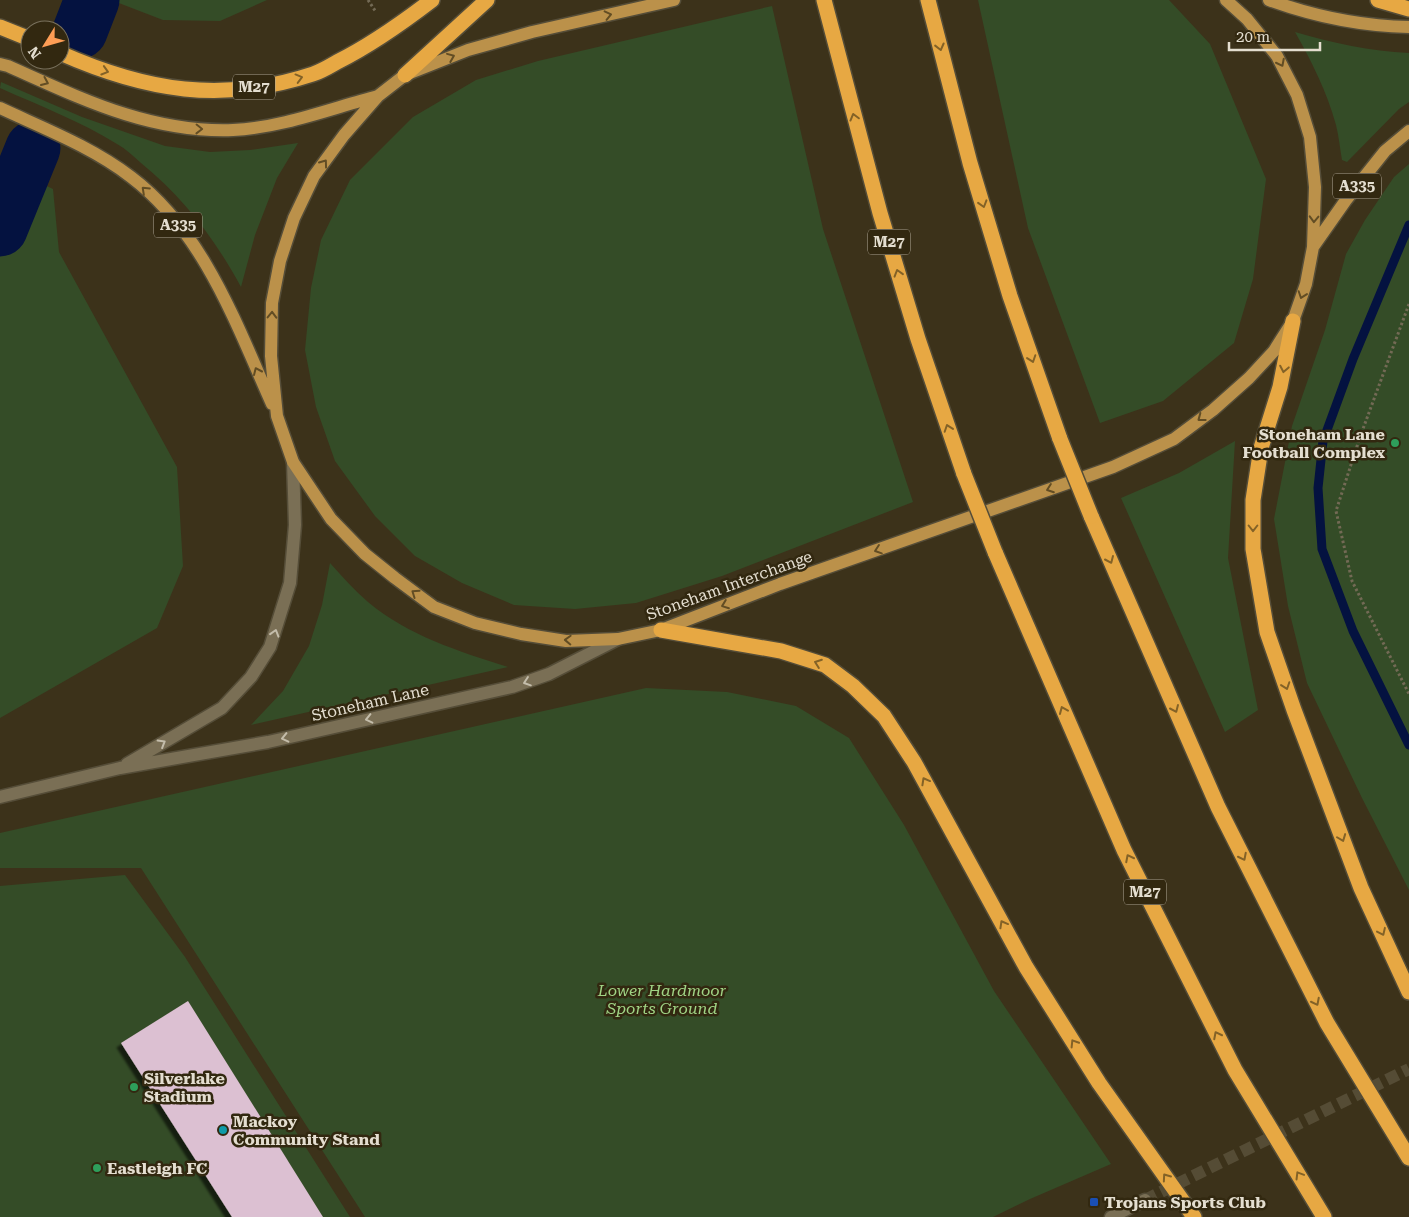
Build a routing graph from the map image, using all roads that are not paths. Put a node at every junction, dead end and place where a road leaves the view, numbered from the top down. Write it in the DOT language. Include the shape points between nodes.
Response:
graph roads {
  1 [pos="432,0"];
  2 [pos="487,0"];
  3 [pos="674,0"];
  4 [pos="928,0"];
  5 [pos="1226,0"];
  6 [pos="1269,0"];
  7 [pos="1378,0"];
  8 [pos="824,4"];
  9 [pos="1409,9"];
  10 [pos="0,27"];
  11 [pos="1409,27"];
  12 [pos="20,35"];
  13 [pos="70,57"];
  14 [pos="0,64"];
  15 [pos="405,75"];
  16 [pos="378,96"];
  17 [pos="0,108"];
  18 [pos="1409,131"];
  19 [pos="1313,247"];
  20 [pos="1293,321"];
  21 [pos="277,416"];
  22 [pos="293,462"];
  23 [pos="661,630"];
  24 [pos="618,639"];
  25 [pos="120,768"];
  26 [pos="0,797"];
  27 [pos="1409,992"];
  28 [pos="1409,1158"];
  29 [pos="1145,1200"];
  30 [pos="1111,1217"];
  31 [pos="1194,1217"];
  32 [pos="1324,1217"];
  13 -- 1 [label="highway, M27, one-way" via="139,82 178,89 220,92 269,85 315,73 363,49"];
  2 -- 15 [label="highway"];
  15 -- 3 [label="main road, Stoneham Interchange, one-way" via="468,50 532,32"];
  4 -- 28 [label="highway, one-way, bridge" via="970,163 1010,296 1091,516 1218,807 1327,1024"];
  5 -- 19 [label="main road, Stoneham Interchange, one-way" via="1277,56 1297,95 1310,137 1315,187"];
  6 -- 11 [label="main road" via="1348,21"];
  7 -- 9 [label="highway"];
  32 -- 8 [label="highway, M27, one-way, bridge" via="1235,1070 1124,850 995,552 964,474 918,339 882,222"];
  10 -- 12 [label="highway"];
  14 -- 16 [label="main road, one-way" via="145,121 192,129 234,130 276,124"];
  15 -- 16 [label="main road, Stoneham Interchange"];
  21 -- 16 [label="main road, Stoneham Interchange, one-way" via="271,356 272,303 280,261 294,218 314,176"];
  21 -- 17 [label="main road, A335, one-way" via="227,305 199,252 168,211 132,177 84,147"];
  18 -- 19 [label="main road, A335" via="1385,150"];
  19 -- 20 [label="main road, Stoneham Interchange, one-way" via="1306,284"];
  20 -- 23 [label="main road, Stoneham Interchange, one-way" via="1274,350 1249,378 1174,439 1112,467 780,584"];
  20 -- 27 [label="highway, one-way" via="1280,387 1261,448 1253,500 1254,558 1267,632 1294,710 1361,888"];
  21 -- 22 [label="main road, Stoneham Interchange"];
  24 -- 22 [label="main road, Stoneham Interchange, one-way" via="566,641 521,634 475,623 434,607 365,554 331,518"];
  25 -- 22 [label="street, Stoneham Lane, one-way" via="222,708 251,677 270,646 290,583 295,525"];
  23 -- 24 [label="main road, Stoneham Interchange"];
  31 -- 23 [label="highway, one-way" via="1099,1083 1026,967 914,762 884,716 825,665 781,651"];
  24 -- 25 [label="street, Stoneham Lane, one-way" via="549,674 512,687 268,742"];
  25 -- 26 [label="street, Stoneham Lane"];
  29 -- 30 [label="street"];
}
